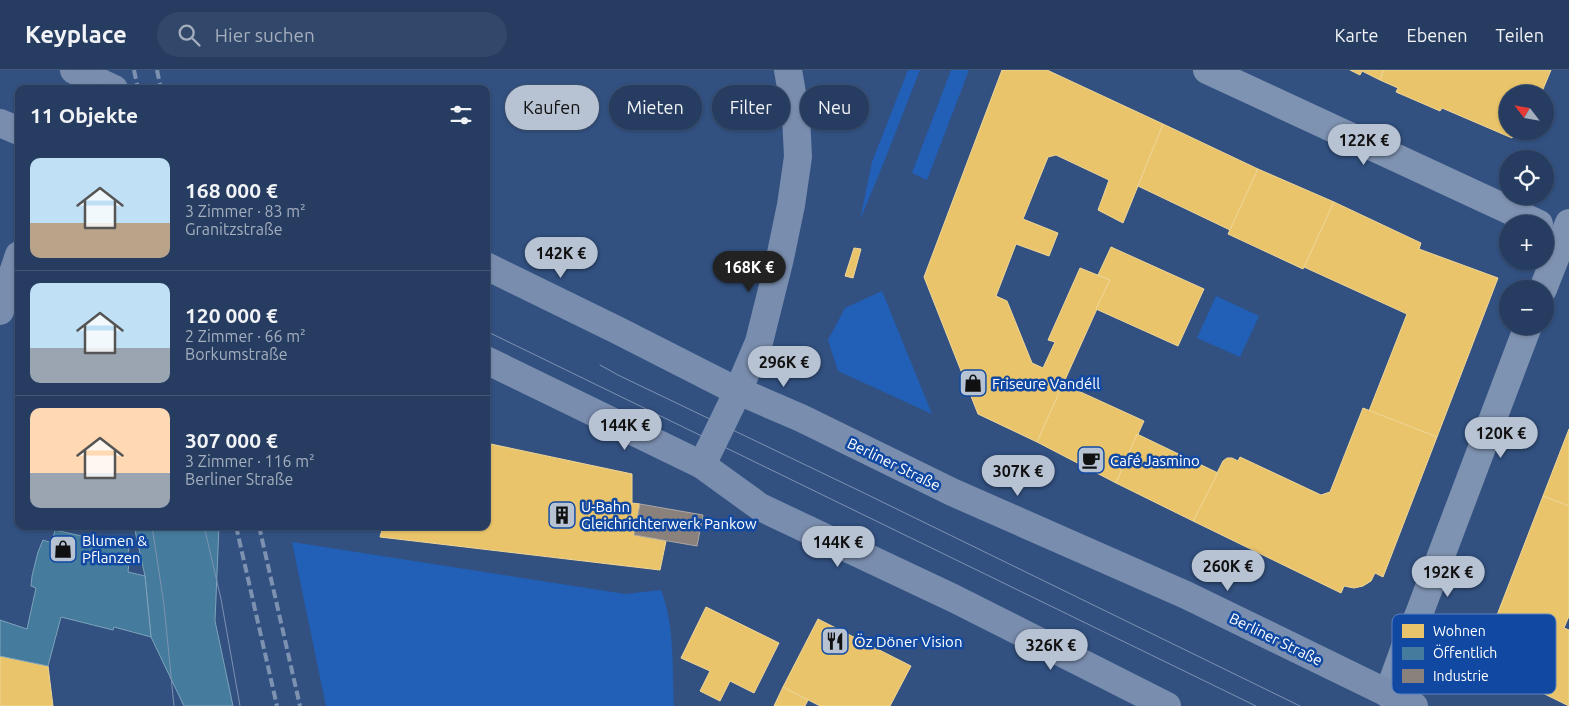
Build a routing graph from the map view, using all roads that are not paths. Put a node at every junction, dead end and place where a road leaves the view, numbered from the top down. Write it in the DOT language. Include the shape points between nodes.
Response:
graph roads {
  1 [pos="788,70"];
  2 [pos="1207,70"];
  3 [pos="81,79"];
  4 [pos="101,85"];
  5 [pos="0,123"];
  6 [pos="15,129"];
  7 [pos="1520,215"];
  8 [pos="1562,231"];
  9 [pos="15,267"];
  10 [pos="490,268"];
  11 [pos="1546,280"];
  12 [pos="0,311"];
  13 [pos="1525,335"];
  14 [pos="490,362"];
  15 [pos="738,391"];
  16 [pos="702,465"];
  17 [pos="1419,614"];
  18 [pos="1392,683"];
  19 [pos="1388,694"];
  20 [pos="1168,706"];
  21 [pos="1414,706"];
  1 -- 15 [label="main road" via="796,116 798,157 792,204 759,342"];
  2 -- 7 [label="street"];
  3 -- 4 [label="main road"];
  5 -- 6 [label="main road"];
  8 -- 11 [label="street"];
  9 -- 12 [label="main road"];
  10 -- 15 [label="main road, Berliner Straße"];
  13 -- 17 [label="street"];
  14 -- 16 [label="main road"];
  15 -- 16 [label="main road"];
  15 -- 19 [label="main road, Berliner Straße" via="952,492 1186,595"];
  16 -- 20 [label="main road" via="760,507 938,591"];
  18 -- 19 [label="street"];
  19 -- 21 [label="main road, Berliner Straße"];
}
